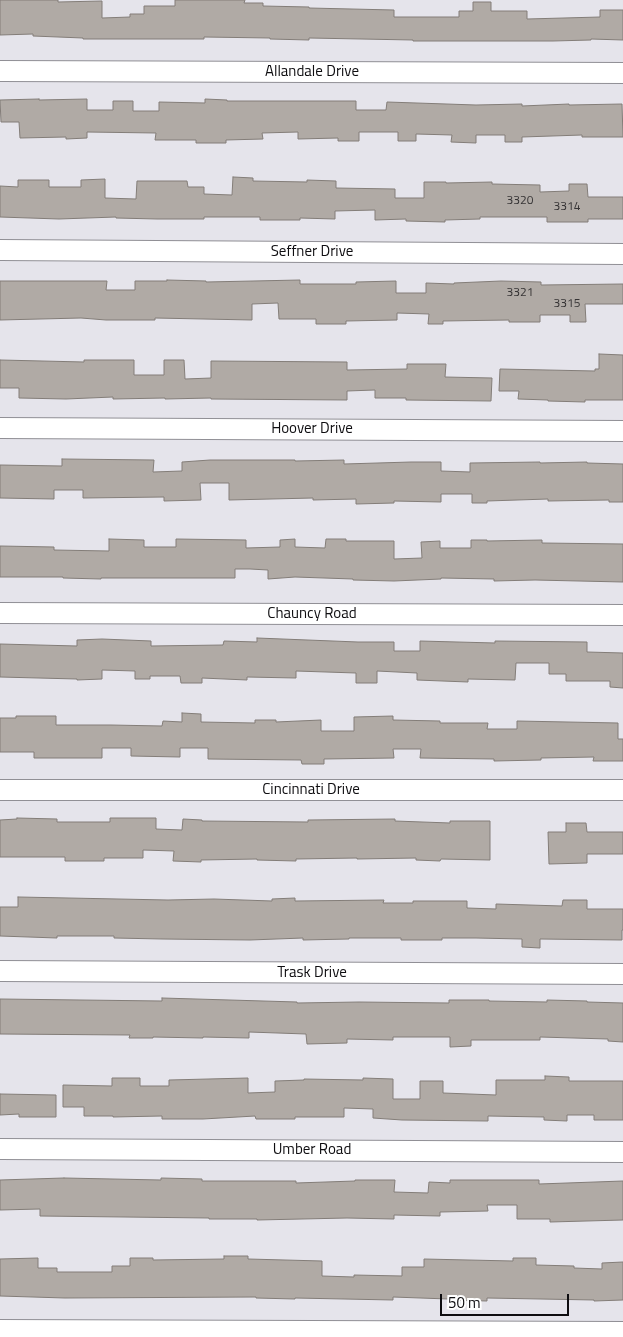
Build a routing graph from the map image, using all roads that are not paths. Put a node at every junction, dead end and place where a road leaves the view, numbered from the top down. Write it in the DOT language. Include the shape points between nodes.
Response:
graph roads {
  1 [pos="0,71"];
  2 [pos="623,73"];
  3 [pos="0,250"];
  4 [pos="623,254"];
  5 [pos="0,428"];
  6 [pos="623,431"];
  7 [pos="0,613"];
  8 [pos="623,615"];
  9 [pos="0,790"];
  10 [pos="623,790"];
  11 [pos="0,971"];
  12 [pos="623,974"];
  13 [pos="0,1149"];
  14 [pos="623,1152"];
  15 [pos="0,1330"];
  16 [pos="623,1332"];
  1 -- 2 [label="street, Allandale Drive"];
  3 -- 4 [label="street, Seffner Drive"];
  5 -- 6 [label="street, Hoover Drive"];
  7 -- 8 [label="street, Chauncy Road"];
  9 -- 10 [label="street, Cincinnati Drive"];
  11 -- 12 [label="street, Trask Drive"];
  13 -- 14 [label="street, Umber Road"];
  15 -- 16 [label="street"];
}
